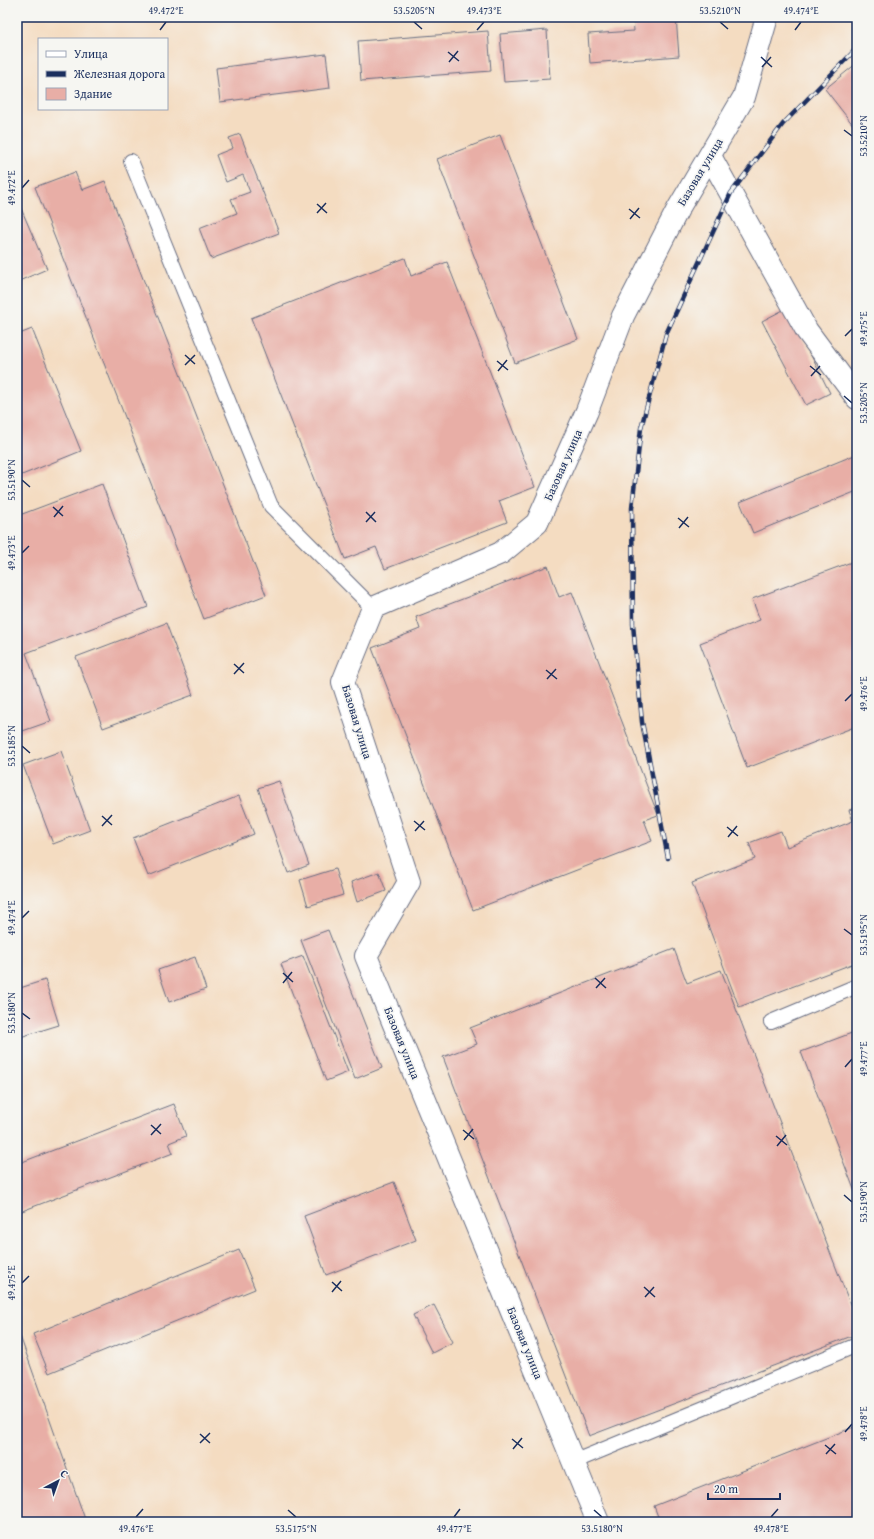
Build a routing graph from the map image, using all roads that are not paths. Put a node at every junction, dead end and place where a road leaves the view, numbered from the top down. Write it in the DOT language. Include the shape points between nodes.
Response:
graph roads {
  1 [pos="766,17"];
  2 [pos="710,156"];
  3 [pos="131,161"];
  4 [pos="857,398"];
  5 [pos="373,608"];
  6 [pos="857,986"];
  7 [pos="771,1022"];
  8 [pos="857,1345"];
  9 [pos="574,1462"];
  10 [pos="598,1522"];
  1 -- 2 [label="street, Базовая улица" via="744,97"];
  2 -- 4 [label="street" via="808,331"];
  2 -- 5 [label="street, Базовая улица" via="678,209 623,316 587,411 538,523 501,554"];
  3 -- 5 [label="lane" via="271,506"];
  5 -- 9 [label="street, Базовая улица" via="343,682 409,882 366,956"];
  6 -- 7 [label="lane"];
  8 -- 9 [label="lane"];
  9 -- 10 [label="street, Базовая улица"];
}
